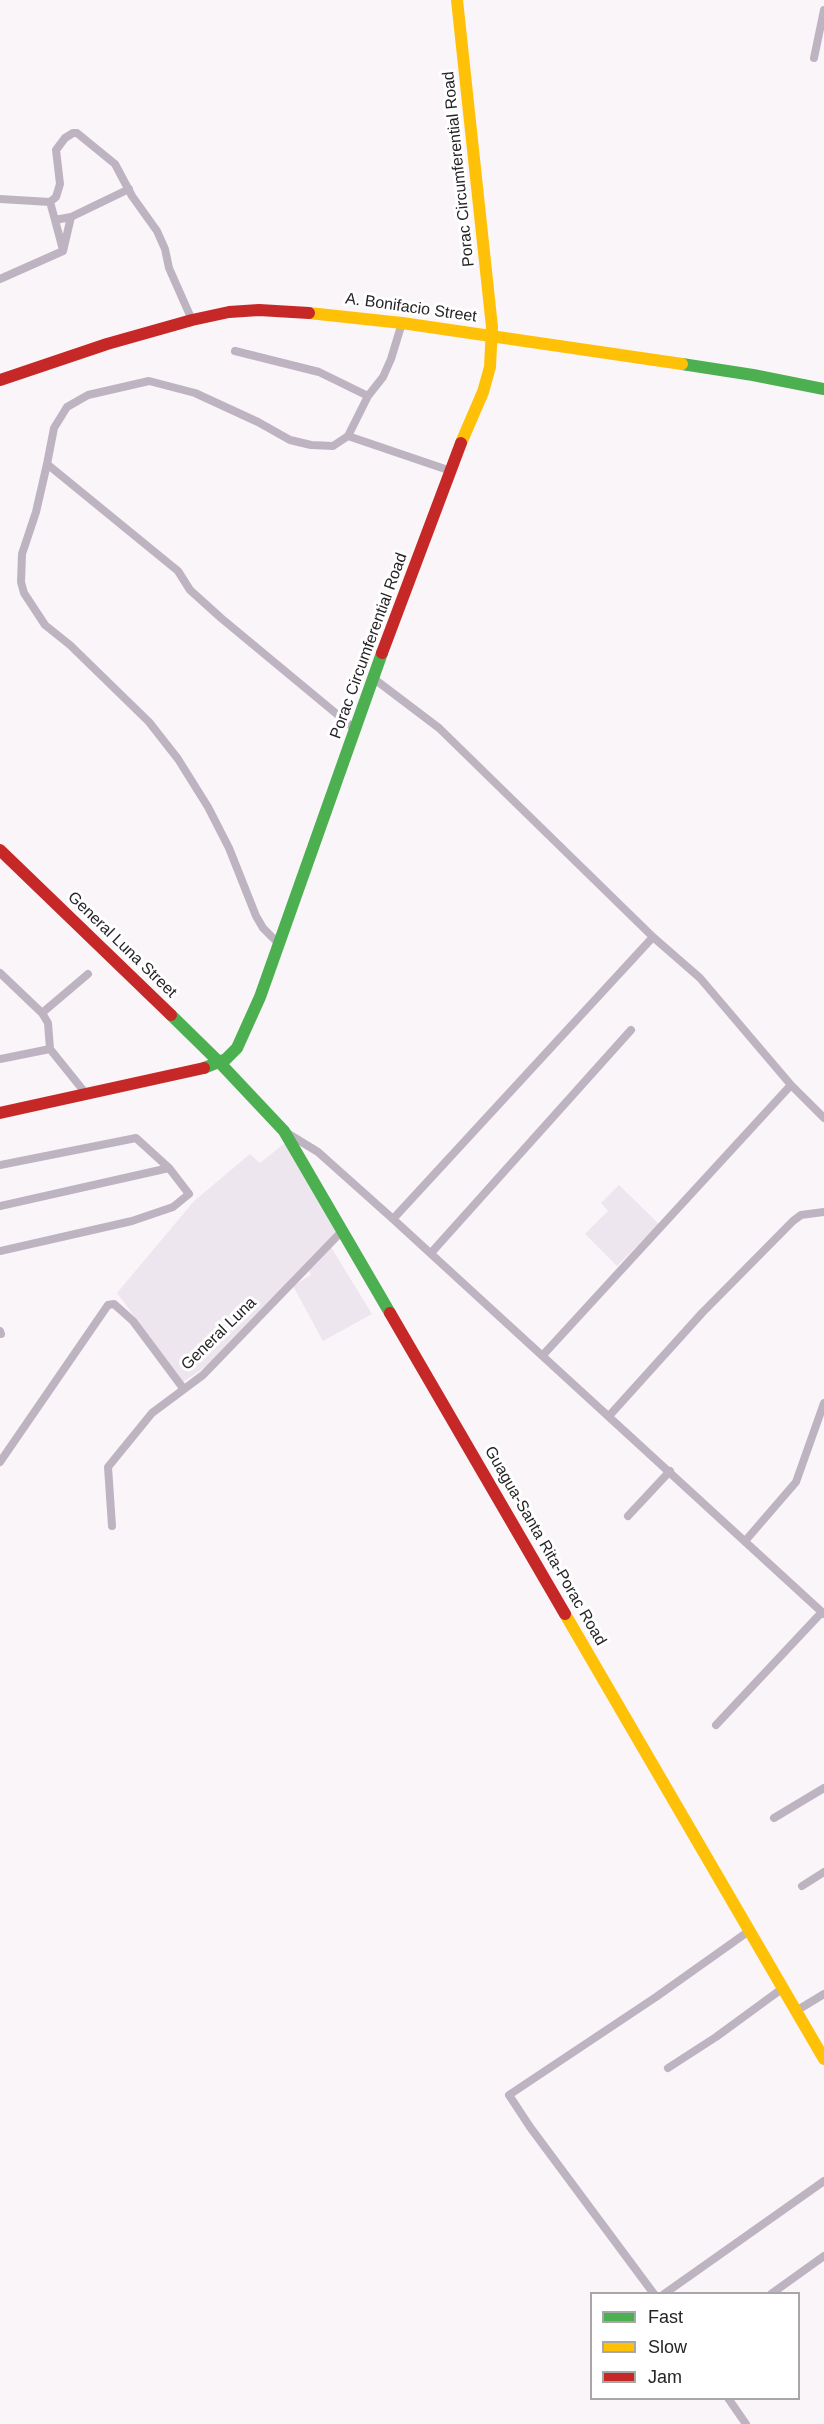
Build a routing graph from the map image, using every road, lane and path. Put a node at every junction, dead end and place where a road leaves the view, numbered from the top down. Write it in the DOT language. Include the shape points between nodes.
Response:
graph roads {
  1 [pos="457,0"];
  2 [pos="824,10"];
  3 [pos="814,58"];
  4 [pos="129,189"];
  5 [pos="0,199"];
  6 [pos="50,202"];
  7 [pos="71,217"];
  8 [pos="56,220"];
  9 [pos="63,251"];
  10 [pos="0,279"];
  11 [pos="192,320"];
  12 [pos="402,323"];
  13 [pos="492,337"];
  14 [pos="234,351"];
  15 [pos="0,380"];
  16 [pos="824,389"];
  17 [pos="368,396"];
  18 [pos="348,436"];
  19 [pos="47,464"];
  20 [pos="451,471"];
  21 [pos="373,678"];
  22 [pos="356,730"];
  23 [pos="0,850"];
  24 [pos="653,937"];
  25 [pos="279,944"];
  26 [pos="0,973"];
  27 [pos="87,974"];
  28 [pos="42,1013"];
  29 [pos="631,1030"];
  30 [pos="50,1049"];
  31 [pos="0,1059"];
  32 [pos="220,1063"];
  33 [pos="791,1085"];
  34 [pos="87,1095"];
  35 [pos="0,1113"];
  36 [pos="824,1119"];
  37 [pos="284,1131"];
  38 [pos="0,1165"];
  39 [pos="169,1168"];
  40 [pos="0,1206"];
  41 [pos="824,1212"];
  42 [pos="393,1219"];
  43 [pos="342,1231"];
  44 [pos="0,1251"];
  45 [pos="431,1253"];
  46 [pos="543,1355"];
  47 [pos="183,1388"];
  48 [pos="824,1403"];
  49 [pos="609,1416"];
  50 [pos="0,1462"];
  51 [pos="670,1472"];
  52 [pos="628,1516"];
  53 [pos="112,1526"];
  54 [pos="746,1540"];
  55 [pos="823,1613"];
  56 [pos="717,1725"];
  57 [pos="824,1788"];
  58 [pos="774,1818"];
  59 [pos="824,1872"];
  60 [pos="802,1886"];
  61 [pos="749,1931"];
  62 [pos="783,1988"];
  63 [pos="824,1994"];
  64 [pos="796,2011"];
  65 [pos="824,2059"];
  66 [pos="668,2068"];
  67 [pos="824,2181"];
  68 [pos="824,2256"];
  69 [pos="653,2292"];
  70 [pos="667,2292"];
  71 [pos="774,2292"];
  72 [pos="729,2400"];
  73 [pos="746,2424"];
  1 -- 13 [label="main road, Porac Circumferential Road"];
  2 -- 3 [label="street"];
  4 -- 6 [label="street" via="115,164 72,133 56,150 60,184"];
  4 -- 7 [label="street"];
  4 -- 11 [label="street" via="161,240"];
  5 -- 6 [label="street"];
  6 -- 8 [label="street"];
  7 -- 8 [label="street"];
  7 -- 9 [label="street"];
  8 -- 9 [label="street"];
  9 -- 10 [label="street"];
  11 -- 12 [label="main road, A. Bonifacio Street" via="259,310"];
  11 -- 15 [label="main road, A. Bonifacio Street"];
  12 -- 13 [label="main road, A. Bonifacio Street"];
  12 -- 17 [label="street" via="383,377"];
  13 -- 16 [label="main road, A. Bonifacio Street"];
  13 -- 20 [label="main road, Porac Circumferential Road" via="484,386"];
  14 -- 17 [label="street" via="309,369"];
  17 -- 18 [label="street"];
  18 -- 19 [label="street" via="333,446 290,440 195,393 149,381 88,395 67,407 54,428"];
  18 -- 20 [label="street"];
  19 -- 22 [label="street" via="178,571 190,590 221,618"];
  19 -- 25 [label="street" via="22,554 24,593 45,625 149,722 178,759 208,807 256,916"];
  20 -- 21 [label="main road, Porac Circumferential Road"];
  21 -- 22 [label="main road, Porac Circumferential Road"];
  21 -- 24 [label="street" via="439,728"];
  22 -- 25 [label="main road, Porac Circumferential Road"];
  23 -- 32 [label="main road, General Luna Street"];
  24 -- 33 [label="street" via="700,978"];
  24 -- 42 [label="street"];
  25 -- 32 [label="main road, Porac Circumferential Road" via="241,1042"];
  26 -- 28 [label="street"];
  27 -- 28 [label="street"];
  28 -- 30 [label="street" via="48,1023"];
  29 -- 45 [label="street"];
  30 -- 31 [label="street"];
  30 -- 34 [label="street"];
  32 -- 34 [label="main road, Porac Circumferential Road"];
  32 -- 37 [label="main road, Guagua-Santa Rita-Porac Road"];
  33 -- 36 [label="street"];
  33 -- 46 [label="street"];
  34 -- 35 [label="main road, Porac Circumferential Road"];
  37 -- 42 [label="street" via="318,1152"];
  37 -- 43 [label="main road, Guagua-Santa Rita-Porac Road"];
  38 -- 39 [label="street" via="136,1138"];
  39 -- 40 [label="street"];
  39 -- 44 [label="street" via="189,1194 173,1207 78,1235"];
  41 -- 49 [label="street" via="801,1215 793,1221 702,1313"];
  42 -- 45 [label="street"];
  43 -- 47 [label="street, General Luna" via="203,1375"];
  43 -- 61 [label="main road, Guagua-Santa Rita-Porac Road"];
  45 -- 46 [label="street"];
  46 -- 49 [label="street"];
  47 -- 50 [label="street" via="133,1321 114,1304 108,1305"];
  47 -- 53 [label="street, General Luna" via="152,1413 108,1467"];
  48 -- 54 [label="street" via="796,1482"];
  49 -- 51 [label="street"];
  51 -- 52 [label="street"];
  51 -- 54 [label="street"];
  54 -- 55 [label="street"];
  55 -- 56 [label="street"];
  57 -- 58 [label="street"];
  59 -- 60 [label="street"];
  61 -- 62 [label="main road, Guagua-Santa Rita-Porac Road"];
  61 -- 69 [label="street" via="509,2095"];
  62 -- 64 [label="main road, Guagua-Santa Rita-Porac Road"];
  62 -- 66 [label="street"];
  63 -- 64 [label="street"];
  64 -- 65 [label="main road, Guagua-Santa Rita-Porac Road"];
  67 -- 70 [label="street"];
  68 -- 71 [label="street"];
  72 -- 73 [label="street"];
}
